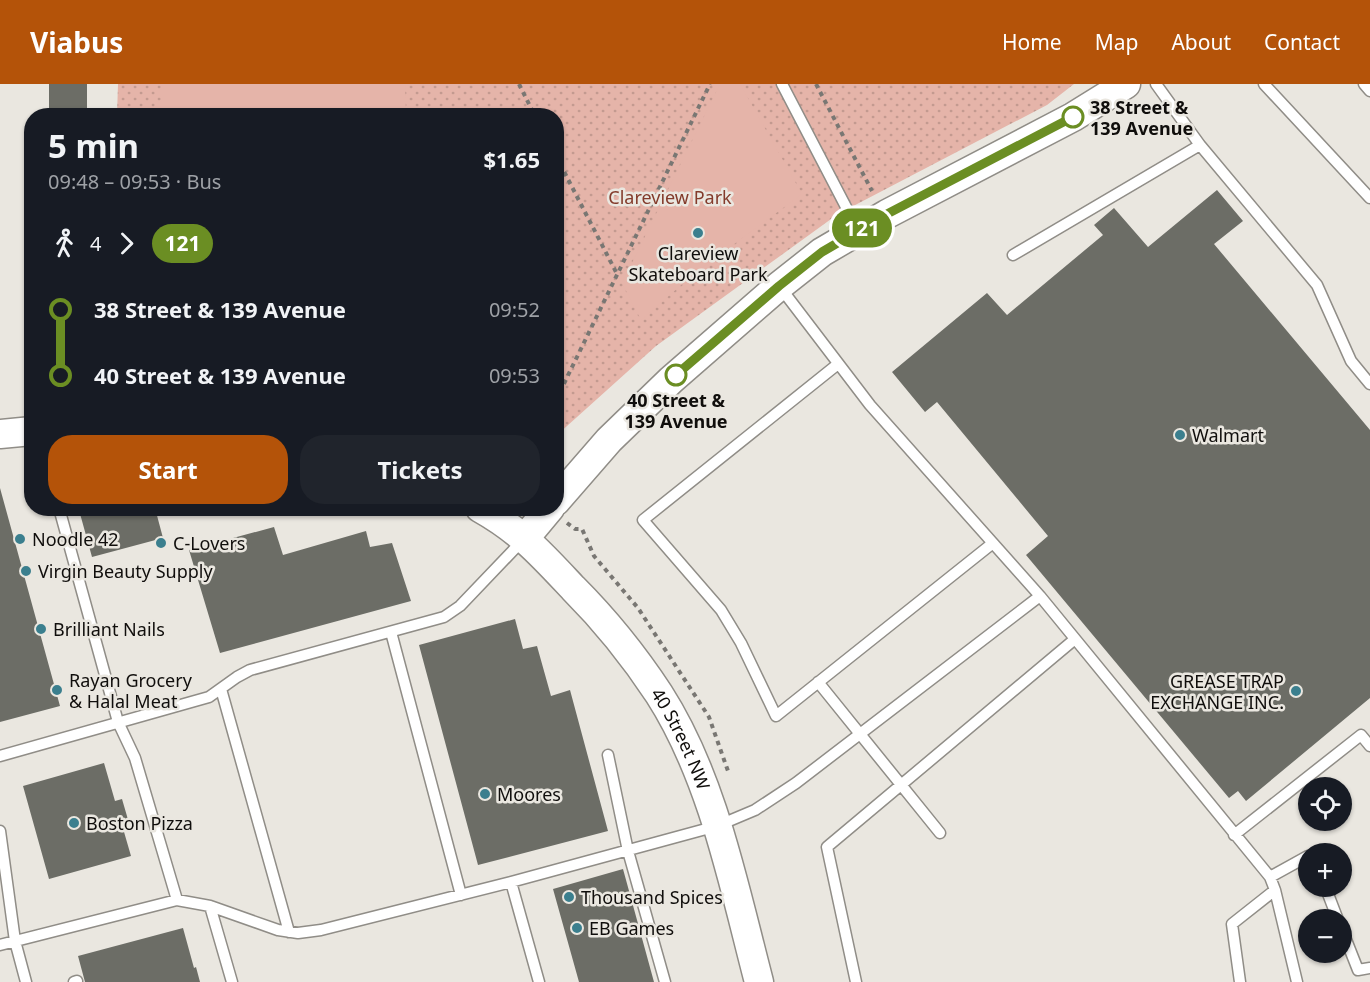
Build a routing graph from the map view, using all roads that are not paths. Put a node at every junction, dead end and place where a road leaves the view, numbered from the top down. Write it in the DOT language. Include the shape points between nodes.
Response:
graph roads {
  1 [pos="782,84"];
  2 [pos="1126,84"];
  3 [pos="1156,84"];
  4 [pos="1264,84"];
  5 [pos="1364,84"];
  6 [pos="1370,91"];
  7 [pos="1200,145"];
  8 [pos="1370,198"];
  9 [pos="858,230"];
  10 [pos="1013,255"];
  11 [pos="779,286"];
  12 [pos="838,364"];
  13 [pos="1370,384"];
  14 [pos="24,432"];
  15 [pos="0,434"];
  16 [pos="564,492"];
  17 [pos="61,516"];
  18 [pos="494,516"];
  19 [pos="543,516"];
  20 [pos="525,538"];
  21 [pos="993,543"];
  22 [pos="1040,596"];
  23 [pos="391,632"];
  24 [pos="1075,639"];
  25 [pos="818,682"];
  26 [pos="221,689"];
  27 [pos="118,722"];
  28 [pos="860,734"];
  29 [pos="1370,746"];
  30 [pos="608,755"];
  31 [pos="0,756"];
  32 [pos="901,784"];
  33 [pos="717,826"];
  34 [pos="0,831"];
  35 [pos="940,833"];
  36 [pos="1234,835"];
  37 [pos="628,850"];
  38 [pos="1298,862"];
  39 [pos="1270,877"];
  40 [pos="511,882"];
  41 [pos="1275,890"];
  42 [pos="461,895"];
  43 [pos="177,900"];
  44 [pos="210,906"];
  45 [pos="289,932"];
  46 [pos="15,941"];
  47 [pos="0,945"];
  48 [pos="1352,955"];
  49 [pos="1370,968"];
  50 [pos="26,982"];
  51 [pos="232,982"];
  52 [pos="538,982"];
  53 [pos="665,982"];
  54 [pos="759,982"];
  55 [pos="856,982"];
  56 [pos="1240,982"];
  57 [pos="1297,982"];
  1 -- 9 [label="lane"];
  2 -- 9 [label="street" via="1073,117"];
  3 -- 7 [label="lane"];
  4 -- 8 [label="lane"];
  5 -- 6 [label="lane"];
  7 -- 10 [label="lane"];
  7 -- 13 [label="lane" via="1317,285 1351,361"];
  9 -- 11 [label="street"];
  11 -- 12 [label="lane"];
  11 -- 16 [label="street" via="671,380 609,440"];
  12 -- 21 [label="lane"];
  12 -- 25 [label="lane" via="643,520 721,610 776,716"];
  14 -- 15 [label="street"];
  17 -- 27 [label="lane"];
  18 -- 20 [label="street, 40 Street NW"];
  19 -- 20 [label="street"];
  20 -- 23 [label="lane" via="453,612"];
  20 -- 33 [label="street, 40 Street NW" via="606,621 659,695 697,771"];
  21 -- 22 [label="lane"];
  21 -- 25 [label="lane"];
  22 -- 24 [label="lane"];
  22 -- 28 [label="lane"];
  23 -- 26 [label="lane" via="249,670"];
  23 -- 42 [label="lane"];
  24 -- 32 [label="lane"];
  24 -- 36 [label="lane"];
  25 -- 28 [label="lane"];
  26 -- 27 [label="lane" via="209,697"];
  26 -- 45 [label="lane"];
  27 -- 31 [label="lane"];
  27 -- 43 [label="lane" via="135,758"];
  28 -- 32 [label="lane"];
  28 -- 33 [label="lane" via="755,810"];
  29 -- 36 [label="lane" via="1361,735"];
  30 -- 37 [label="lane"];
  32 -- 35 [label="lane"];
  32 -- 55 [label="lane" via="827,847"];
  33 -- 37 [label="lane"];
  33 -- 54 [label="street, 40 Street NW"];
  34 -- 46 [label="lane"];
  36 -- 39 [label="lane"];
  37 -- 40 [label="lane"];
  37 -- 53 [label="lane"];
  38 -- 39 [label="lane"];
  39 -- 41 [label="lane"];
  40 -- 42 [label="lane"];
  40 -- 52 [label="lane"];
  41 -- 56 [label="lane" via="1233,924"];
  41 -- 57 [label="lane"];
  42 -- 45 [label="lane" via="321,930"];
  43 -- 44 [label="lane"];
  43 -- 46 [label="lane"];
  44 -- 45 [label="lane"];
  44 -- 51 [label="lane"];
  46 -- 47 [label="lane"];
  46 -- 50 [label="lane"];
  48 -- 49 [label="lane" via="1358,970"];
}
